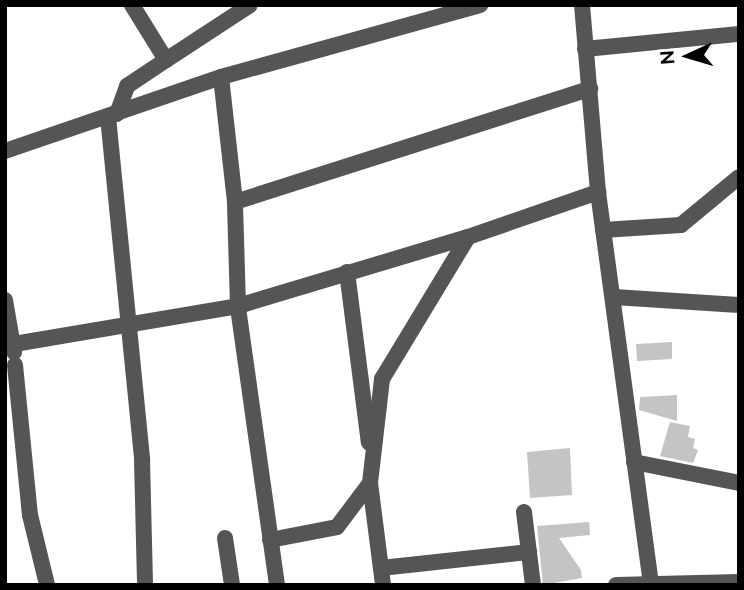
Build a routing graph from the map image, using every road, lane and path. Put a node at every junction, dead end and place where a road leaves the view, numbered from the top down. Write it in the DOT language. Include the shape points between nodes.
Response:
graph roads {
  1 [pos="132,5"];
  2 [pos="250,5"];
  3 [pos="480,5"];
  4 [pos="582,5"];
  5 [pos="739,34"];
  6 [pos="584,49"];
  7 [pos="166,60"];
  8 [pos="221,77"];
  9 [pos="590,89"];
  10 [pos="113,115"];
  11 [pos="5,151"];
  12 [pos="739,177"];
  13 [pos="597,192"];
  14 [pos="235,202"];
  15 [pos="603,230"];
  16 [pos="468,237"];
  17 [pos="347,272"];
  18 [pos="614,297"];
  19 [pos="5,300"];
  20 [pos="739,305"];
  21 [pos="238,306"];
  22 [pos="129,328"];
  23 [pos="14,344"];
  24 [pos="10,367"];
  25 [pos="372,459"];
  26 [pos="634,462"];
  27 [pos="370,483"];
  28 [pos="739,484"];
  29 [pos="524,512"];
  30 [pos="225,538"];
  31 [pos="270,540"];
  32 [pos="529,552"];
  33 [pos="381,568"];
  34 [pos="739,582"];
  35 [pos="651,583"];
  36 [pos="47,585"];
  37 [pos="145,585"];
  38 [pos="232,585"];
  39 [pos="277,585"];
  40 [pos="383,585"];
  41 [pos="533,585"];
  42 [pos="616,585"];
  1 -- 7 [label="street"];
  2 -- 7 [label="street"];
  3 -- 8 [label="street"];
  4 -- 6 [label="street"];
  5 -- 6 [label="street"];
  6 -- 9 [label="street"];
  7 -- 10 [label="street" via="127,86"];
  8 -- 10 [label="street"];
  8 -- 14 [label="street"];
  9 -- 13 [label="street"];
  9 -- 14 [label="street"];
  10 -- 11 [label="street"];
  10 -- 22 [label="street"];
  12 -- 15 [label="street" via="681,225"];
  13 -- 15 [label="street"];
  13 -- 16 [label="street"];
  14 -- 21 [label="street"];
  15 -- 18 [label="street"];
  16 -- 17 [label="street"];
  16 -- 25 [label="street" via="382,379"];
  17 -- 21 [label="street"];
  17 -- 25 [label="street"];
  18 -- 20 [label="street"];
  18 -- 26 [label="street"];
  19 -- 23 [label="street"];
  21 -- 22 [label="street"];
  21 -- 31 [label="street"];
  22 -- 23 [label="street"];
  22 -- 37 [label="street" via="142,460"];
  23 -- 24 [label="street"];
  24 -- 36 [label="street" via="30,515"];
  25 -- 27 [label="street"];
  26 -- 28 [label="street"];
  26 -- 35 [label="street"];
  27 -- 31 [label="street" via="337,527"];
  27 -- 33 [label="street"];
  29 -- 32 [label="street"];
  30 -- 38 [label="street"];
  31 -- 39 [label="street"];
  32 -- 33 [label="street"];
  32 -- 41 [label="street"];
  33 -- 40 [label="street"];
  34 -- 35 [label="street"];
  35 -- 42 [label="street"];
}
